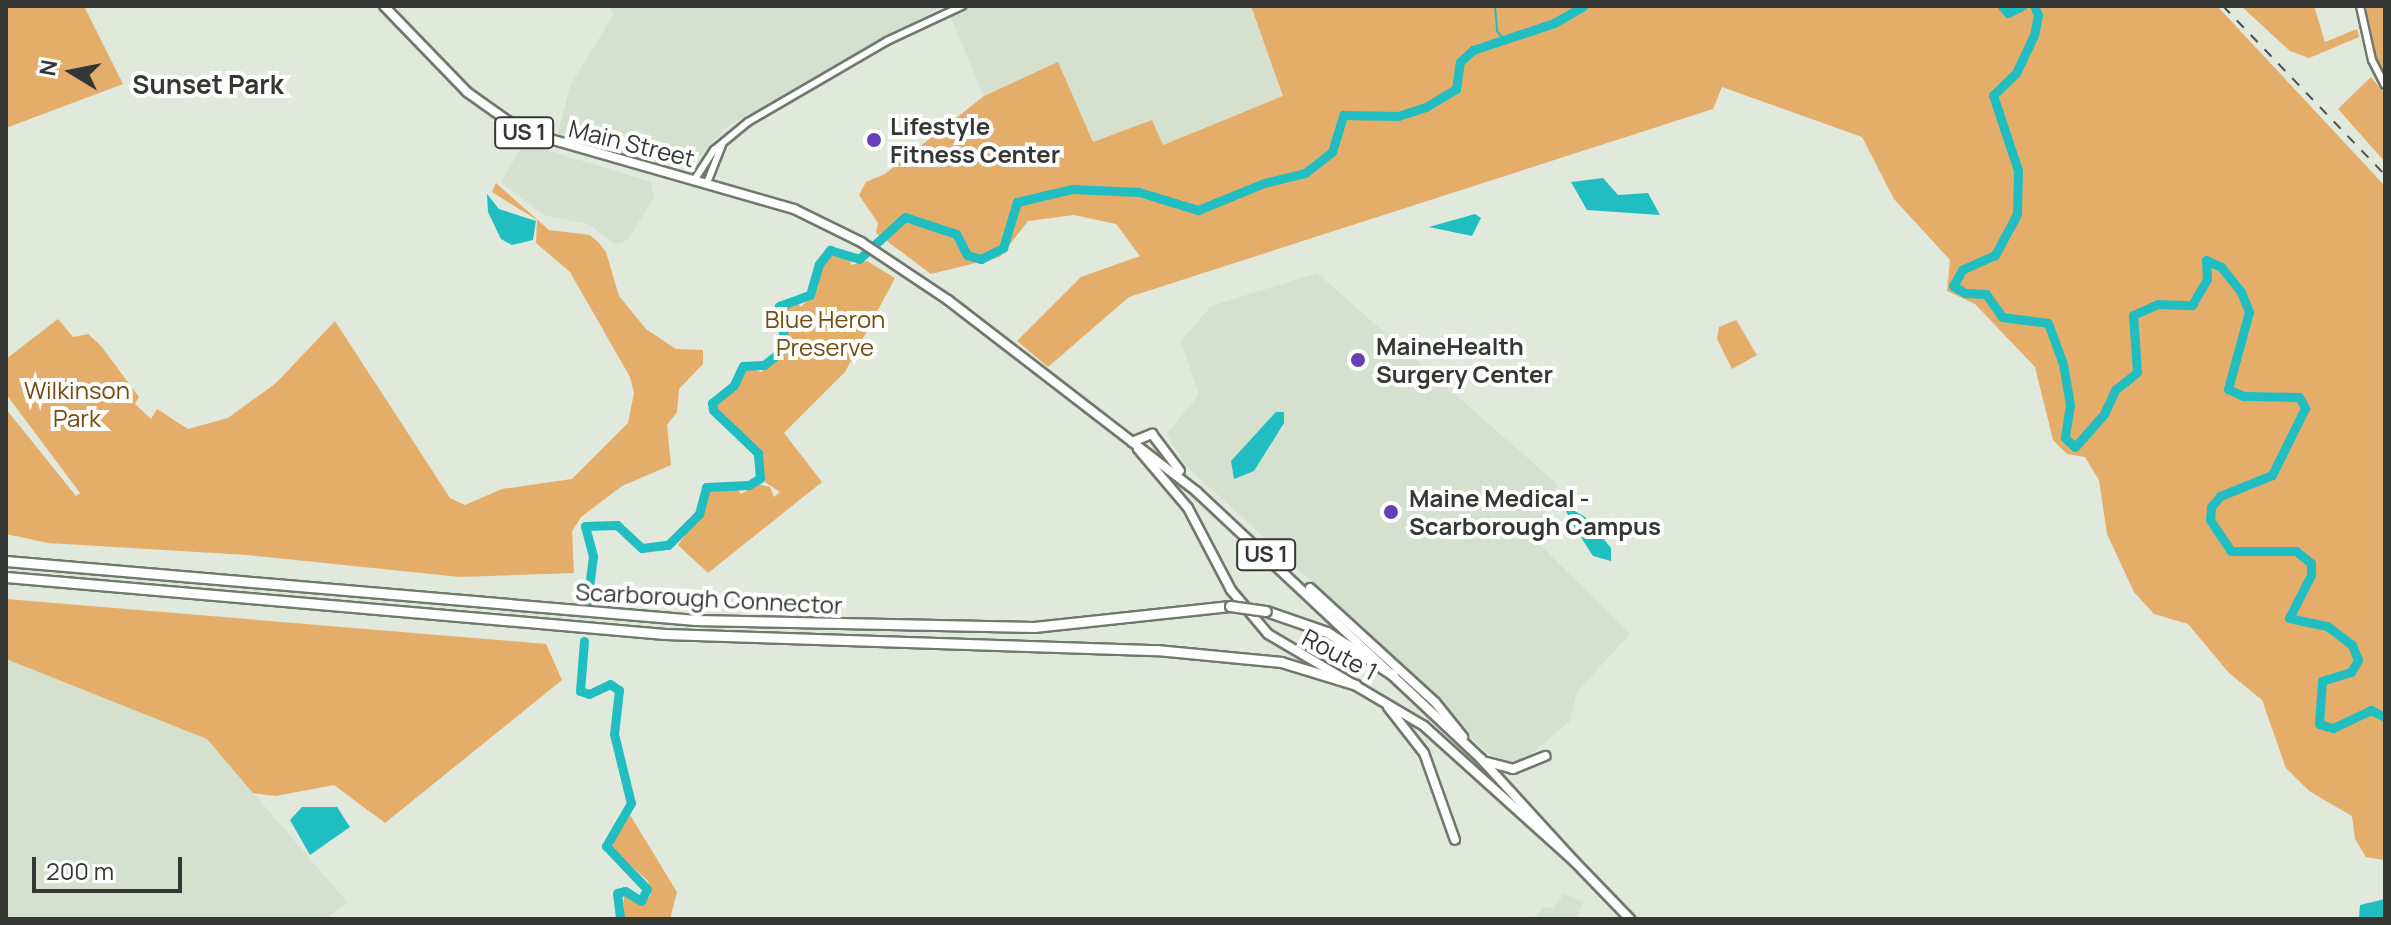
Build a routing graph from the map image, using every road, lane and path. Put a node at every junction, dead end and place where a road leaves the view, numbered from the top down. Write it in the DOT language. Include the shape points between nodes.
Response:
graph roads {
  1 [pos="384,6"];
  2 [pos="962,6"];
  3 [pos="2360,6"];
  4 [pos="2385,85"];
  5 [pos="726,139"];
  6 [pos="695,179"];
  7 [pos="707,183"];
  8 [pos="861,242"];
  9 [pos="1132,442"];
  10 [pos="1197,492"];
  11 [pos="1271,560"];
  12 [pos="6,561"];
  13 [pos="6,577"];
  14 [pos="1393,675"];
  15 [pos="1356,685"];
  16 [pos="1373,693"];
  17 [pos="1470,748"];
  18 [pos="1546,756"];
  19 [pos="1481,759"];
  20 [pos="1455,840"];
  21 [pos="1574,861"];
  22 [pos="1630,919"];
  1 -- 6 [label="main road, Main Street / US 1" via="467,92 513,127 555,144"];
  2 -- 5 [label="street" via="887,41"];
  3 -- 4 [label="street" via="2372,60"];
  5 -- 6 [label="street"];
  5 -- 7 [label="street"];
  6 -- 7 [label="main road, Main Street / US 1"];
  7 -- 8 [label="main road, Main Street / US 1" via="794,209"];
  8 -- 9 [label="main road, Route 1 / US 1"];
  9 -- 10 [label="main road, Route 1 / US 1"];
  9 -- 10 [label="main road" via="1144,433 1156,436"];
  9 -- 15 [label="main road, Route 1 / US 1" via="1188,508 1231,590 1260,626 1286,648"];
  10 -- 11 [label="main road, Route 1 / US 1"];
  11 -- 14 [label="main road, Route 1 / US 1"];
  11 -- 17 [label="main road" via="1332,606 1425,692"];
  12 -- 14 [label="highway, Scarborough Connector, bridge" via="695,620 1034,627 1230,606 1266,611 1336,637"];
  13 -- 15 [label="highway, Scarborough Connector" via="665,634 1157,650 1281,662"];
  14 -- 17 [label="main road, Route 1 / US 1"];
  15 -- 16 [label="main road, Route 1 / US 1"];
  16 -- 20 [label="main road" via="1418,742"];
  16 -- 21 [label="main road, Route 1 / US 1" via="1444,742"];
  17 -- 19 [label="main road, Route 1 / US 1"];
  18 -- 19 [label="main road" via="1513,769"];
  19 -- 21 [label="main road, Route 1 / US 1"];
  21 -- 22 [label="main road, Route 1 / US 1"];
}
